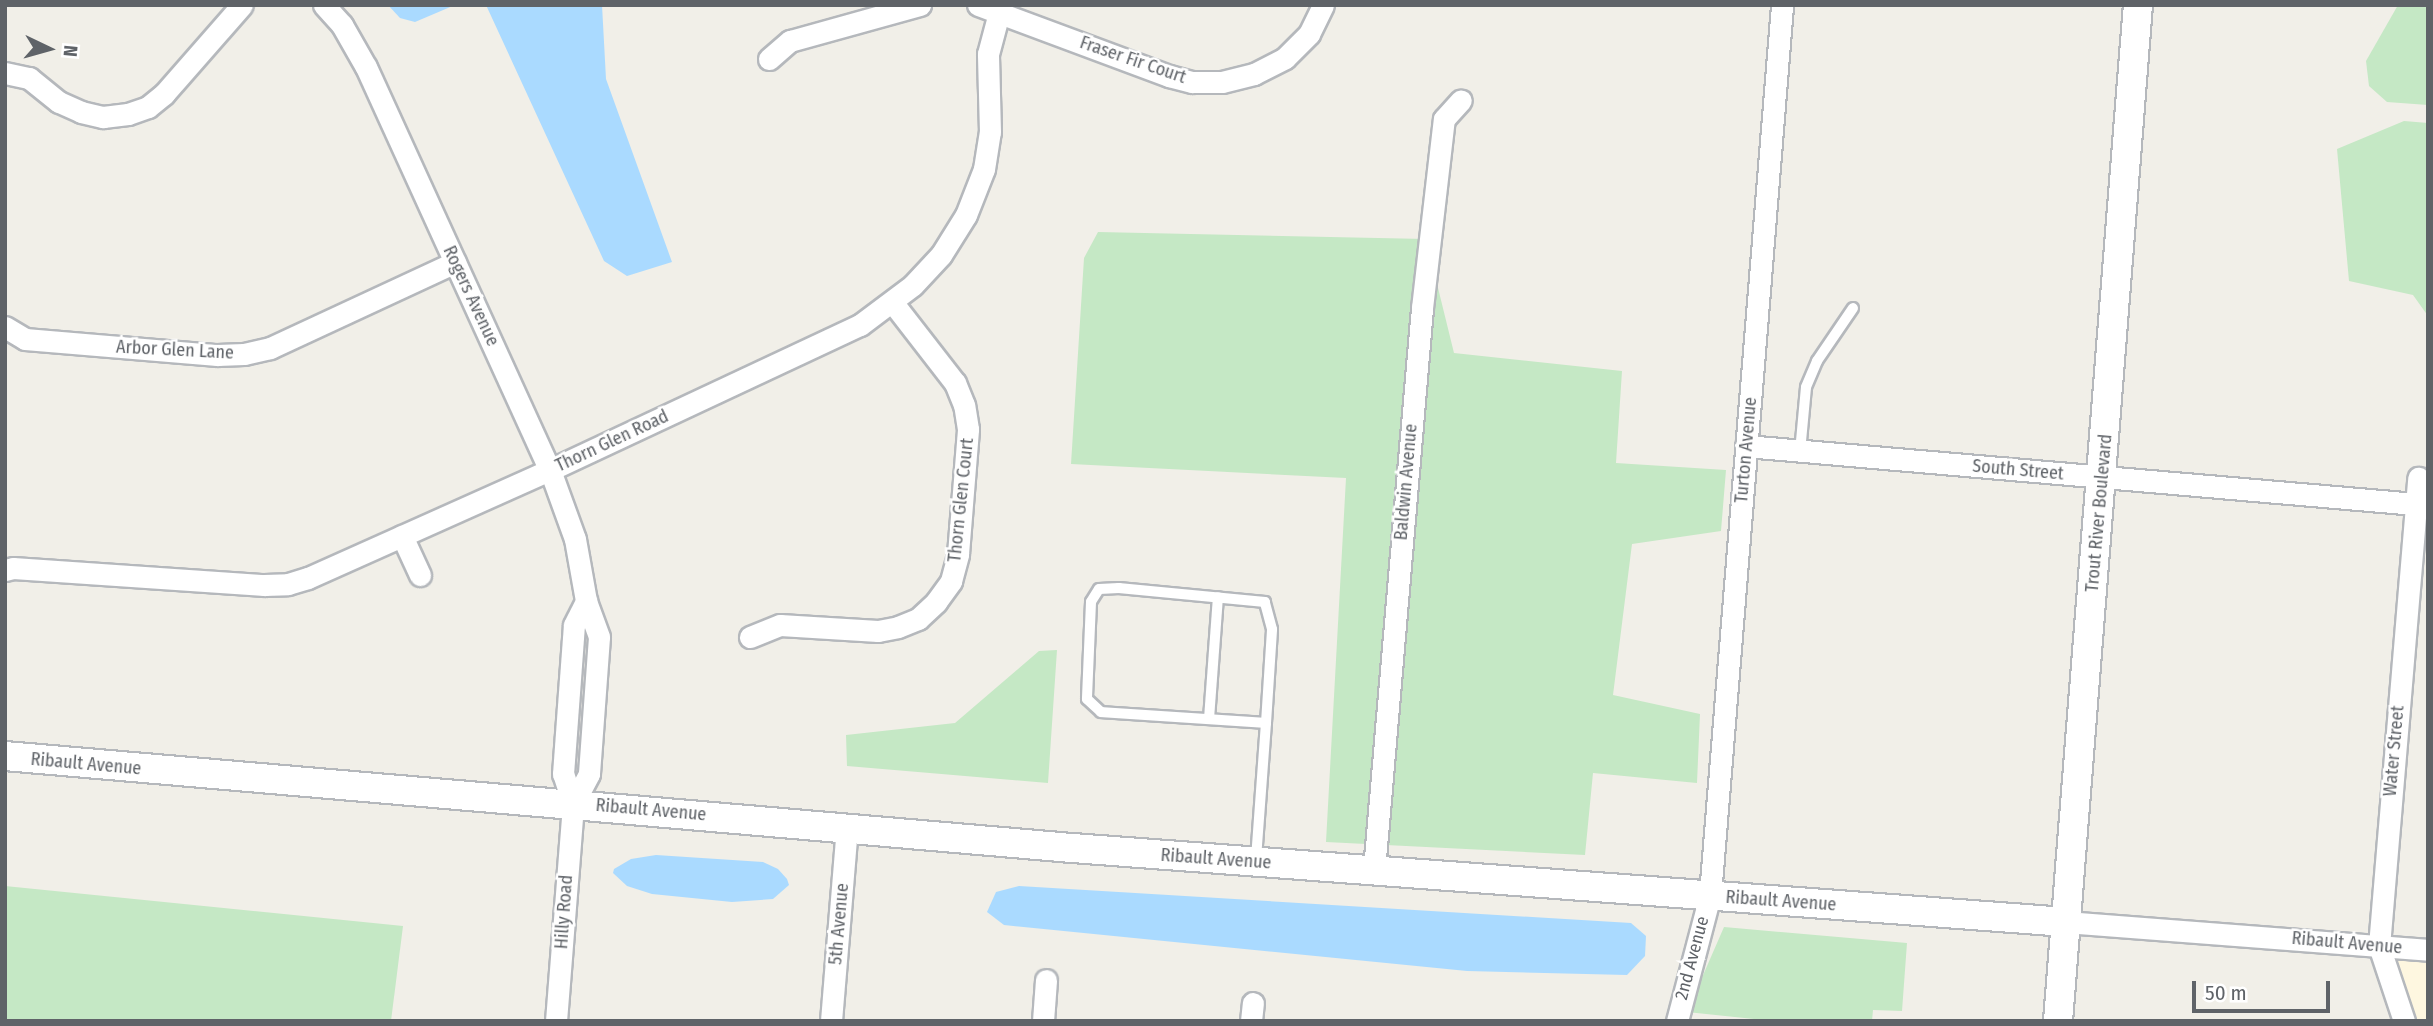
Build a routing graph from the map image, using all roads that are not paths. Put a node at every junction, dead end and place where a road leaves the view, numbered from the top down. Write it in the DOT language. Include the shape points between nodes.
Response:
graph roads {
  1 [pos="242,5"];
  2 [pos="324,5"];
  3 [pos="920,5"];
  4 [pos="1324,5"];
  5 [pos="1782,5"];
  6 [pos="2138,5"];
  7 [pos="993,7"];
  8 [pos="769,59"];
  9 [pos="5,73"];
  10 [pos="1461,100"];
  11 [pos="455,262"];
  12 [pos="893,303"];
  13 [pos="1853,307"];
  14 [pos="5,327"];
  15 [pos="1746,446"];
  16 [pos="1800,452"];
  17 [pos="550,470"];
  18 [pos="2102,477"];
  19 [pos="2418,478"];
  20 [pos="2415,504"];
  21 [pos="402,536"];
  22 [pos="5,570"];
  23 [pos="420,575"];
  24 [pos="1218,597"];
  25 [pos="750,637"];
  26 [pos="1209,719"];
  27 [pos="1266,723"];
  28 [pos="5,756"];
  29 [pos="573,804"];
  30 [pos="847,827"];
  31 [pos="1256,862"];
  32 [pos="1374,870"];
  33 [pos="1710,895"];
  34 [pos="2066,922"];
  35 [pos="2379,946"];
  36 [pos="2428,950"];
  37 [pos="1046,980"];
  38 [pos="556,1021"];
  39 [pos="831,1021"];
  40 [pos="1043,1021"];
  41 [pos="1677,1021"];
  42 [pos="2058,1021"];
  43 [pos="2404,1021"];
  1 -- 9 [label="street" via="164,94 148,107 128,114 103,117 81,112 59,102 29,78"];
  2 -- 11 [label="street, Rogers Avenue" via="366,66"];
  3 -- 8 [label="street" via="790,41"];
  4 -- 7 [label="street, Fraser Fir Court" via="1309,34 1285,58 1254,74 1222,82 1169,76"];
  5 -- 15 [label="street, Turton Avenue"];
  6 -- 18 [label="street, Trout River Boulevard"];
  7 -- 12 [label="street, Thorn Glen Road" via="988,54 992,99 984,169 966,215 941,255"];
  10 -- 32 [label="street, Baldwin Avenue" via="1444,119 1422,308"];
  11 -- 14 [label="street, Arbor Glen Lane" via="270,348 244,354 24,339"];
  11 -- 17 [label="street, Rogers Avenue"];
  12 -- 17 [label="street, Thorn Glen Road" via="860,325"];
  12 -- 25 [label="street, Thorn Glen Court" via="955,383 964,405 968,429 951,581 918,619 898,627 878,631 780,625"];
  13 -- 16 [label="lane" via="1817,361 1806,387"];
  15 -- 16 [label="street, South Street"];
  15 -- 33 [label="street, Turton Avenue"];
  16 -- 18 [label="street, South Street"];
  17 -- 21 [label="street, Thorn Glen Road"];
  17 -- 29 [label="street, Rogers Avenue" via="575,539 586,601 599,637 589,774"];
  18 -- 20 [label="street, South Street"];
  18 -- 34 [label="street, Trout River Boulevard"];
  19 -- 20 [label="street, Water Street"];
  20 -- 35 [label="street, Water Street"];
  21 -- 22 [label="street, Thorn Glen Road" via="288,584"];
  21 -- 23 [label="street"];
  24 -- 26 [label="lane"];
  24 -- 26 [label="lane" via="1109,588 1099,589 1091,602 1087,699 1101,712"];
  24 -- 27 [label="lane" via="1265,602 1272,629"];
  26 -- 27 [label="lane"];
  27 -- 31 [label="lane"];
  28 -- 29 [label="street, Ribault Avenue"];
  29 -- 30 [label="street, Ribault Avenue"];
  29 -- 38 [label="street, Hilly Road"];
  30 -- 31 [label="street, Ribault Avenue"];
  30 -- 39 [label="street, 5th Avenue"];
  31 -- 32 [label="street, Ribault Avenue"];
  32 -- 33 [label="street, Ribault Avenue"];
  33 -- 34 [label="street, Ribault Avenue"];
  33 -- 41 [label="street, 2nd Avenue"];
  34 -- 35 [label="street, Ribault Avenue"];
  34 -- 42 [label="street, Trout River Boulevard"];
  35 -- 36 [label="street, Ribault Avenue"];
  35 -- 43 [label="street, Water Street"];
  37 -- 40 [label="street"];
}
